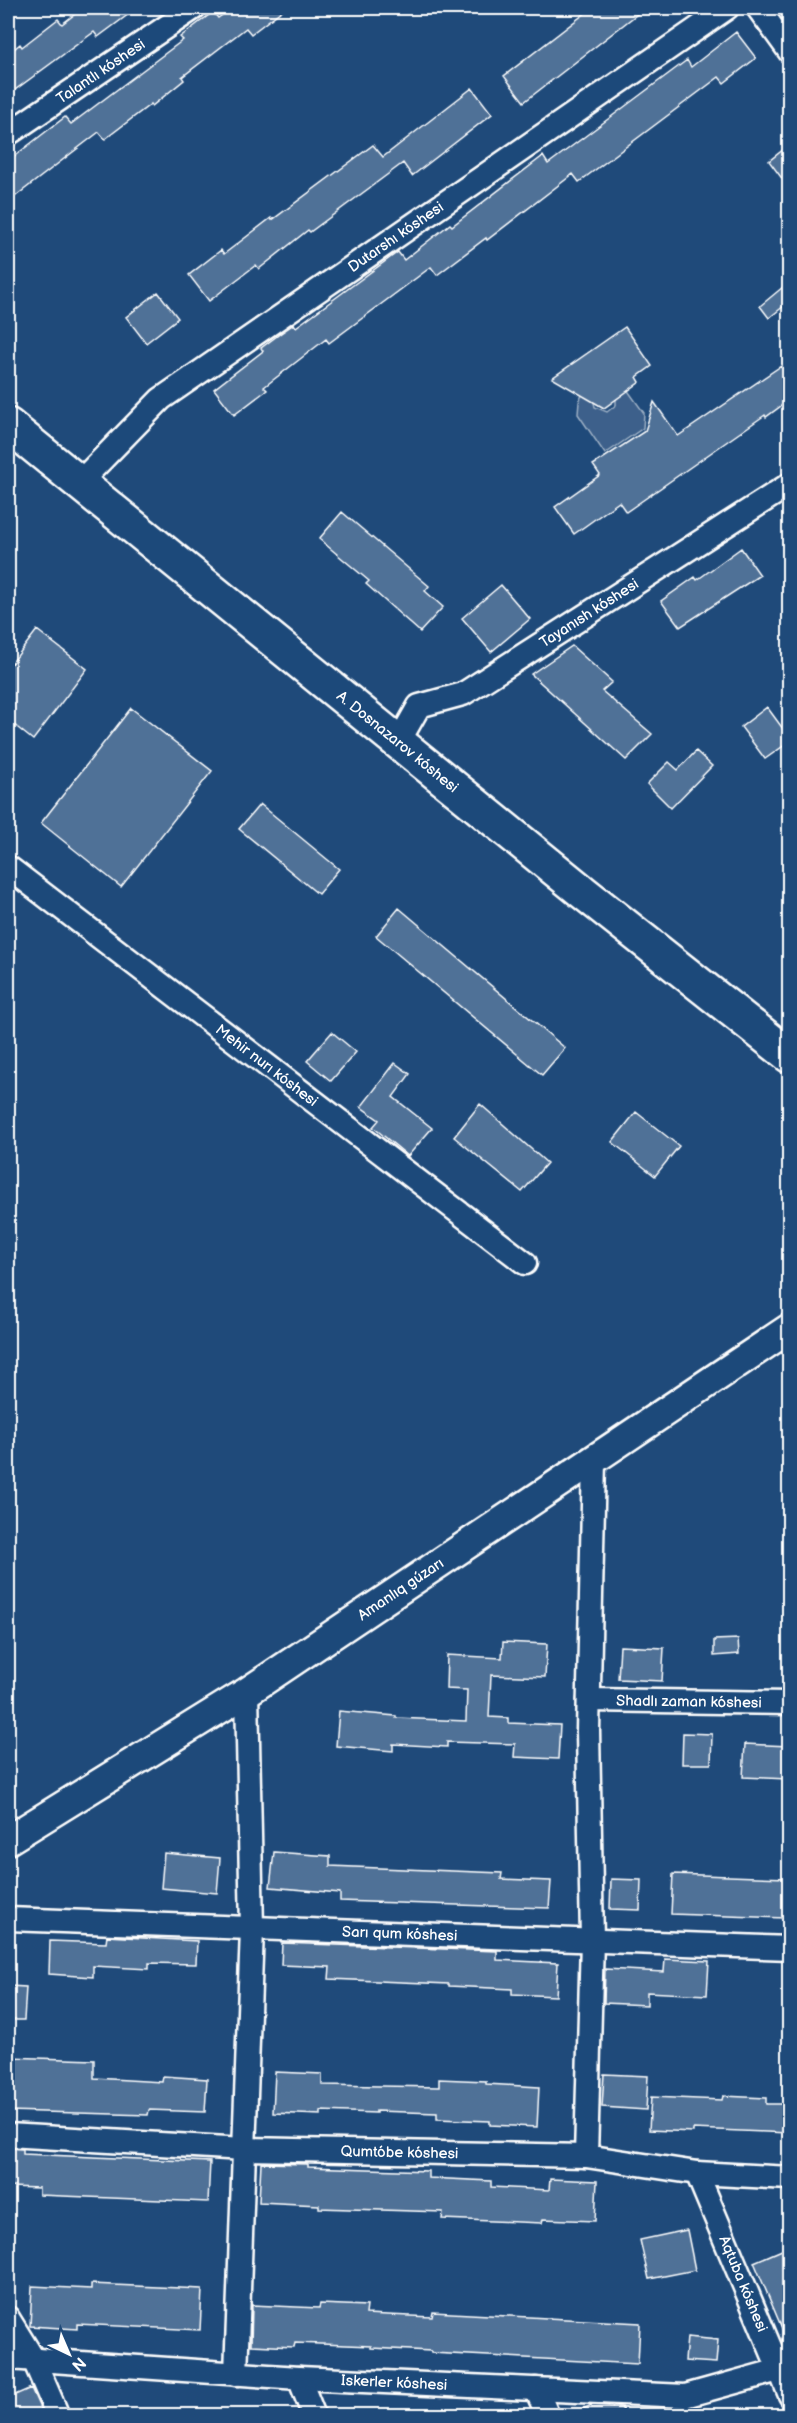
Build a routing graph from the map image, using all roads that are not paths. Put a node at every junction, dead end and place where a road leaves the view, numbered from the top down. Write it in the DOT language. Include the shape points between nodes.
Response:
graph roads {
  1 [pos="194,8"];
  2 [pos="727,8"];
  3 [pos="758,8"];
  4 [pos="789,52"];
  5 [pos="8,134"];
  6 [pos="8,425"];
  7 [pos="78,484"];
  8 [pos="789,484"];
  9 [pos="398,743"];
  10 [pos="8,867"];
  11 [pos="789,1056"];
  12 [pos="525,1263"];
  13 [pos="789,1328"];
  14 [pos="594,1460"];
  15 [pos="247,1692"];
  16 [pos="589,1700"];
  17 [pos="789,1703"];
  18 [pos="8,1840"];
  19 [pos="8,1919"];
  20 [pos="252,1929"];
  21 [pos="592,1940"];
  22 [pos="789,1948"];
  23 [pos="8,2134"];
  24 [pos="244,2149"];
  25 [pos="586,2156"];
  26 [pos="697,2173"];
  27 [pos="789,2178"];
  28 [pos="8,2318"];
  29 [pos="8,2358"];
  30 [pos="34,2360"];
  31 [pos="779,2370"];
  32 [pos="237,2374"];
  33 [pos="299,2378"];
  34 [pos="536,2389"];
  35 [pos="789,2395"];
  36 [pos="58,2415"];
  37 [pos="314,2415"];
  38 [pos="548,2415"];
  1 -- 5 [label="street, Talantlı kóshesi"];
  2 -- 7 [label="street, Dutarshı kóshesi" via="161,399"];
  3 -- 4 [label="street"];
  6 -- 7 [label="main road, A. Dosnazarov kóshesi"];
  7 -- 9 [label="main road, A. Dosnazarov kóshesi"];
  8 -- 9 [label="street, Tayanısh kóshesi" via="464,694 419,706"];
  9 -- 11 [label="main road, A. Dosnazarov kóshesi"];
  10 -- 12 [label="street, Mehir nurı kóshesi"];
  13 -- 14 [label="street, Amanlıq gúzarı"];
  14 -- 15 [label="street, Amanlıq gúzarı"];
  14 -- 16 [label="street"];
  15 -- 18 [label="street, Amanlıq gúzarı"];
  15 -- 20 [label="street"];
  16 -- 17 [label="street, Shadlı zaman kóshesi"];
  16 -- 21 [label="street"];
  19 -- 20 [label="street, Sarı qum kóshesi"];
  20 -- 21 [label="street, Sarı qum kóshesi"];
  20 -- 24 [label="street"];
  21 -- 22 [label="street, Sarı qum kóshesi"];
  21 -- 25 [label="street"];
  23 -- 24 [label="street, Qumtóbe kóshesi"];
  24 -- 25 [label="street, Qumtóbe kóshesi"];
  24 -- 32 [label="street"];
  25 -- 26 [label="street, Qumtóbe kóshesi"];
  26 -- 27 [label="street, Qumtóbe kóshesi"];
  26 -- 31 [label="street, Aqtuba kóshesi"];
  28 -- 30 [label="street"];
  29 -- 30 [label="street, Iskerler kóshesi"];
  30 -- 32 [label="street, Iskerler kóshesi"];
  30 -- 36 [label="street"];
  31 -- 34 [label="street, Iskerler kóshesi" via="685,2396"];
  31 -- 35 [label="street, Aqtuba kóshesi"];
  32 -- 33 [label="street, Iskerler kóshesi"];
  33 -- 34 [label="street, Iskerler kóshesi"];
  33 -- 37 [label="street"];
  34 -- 38 [label="street"];
}
